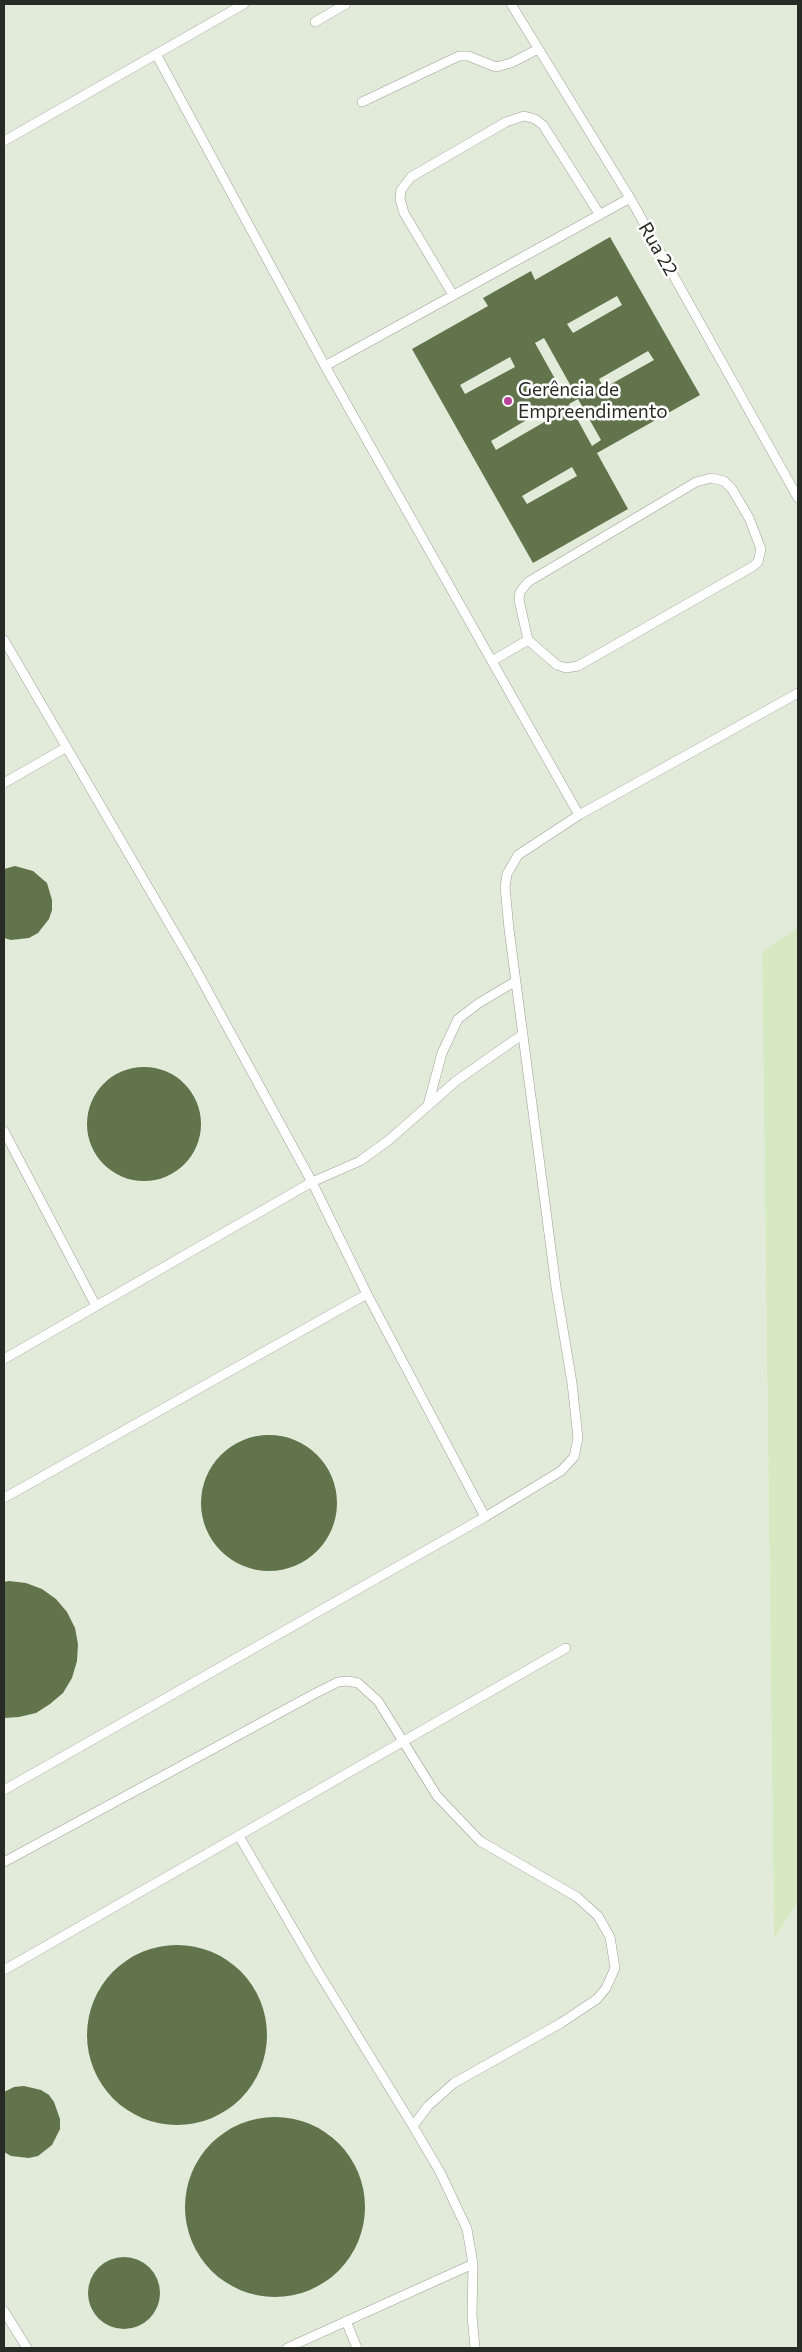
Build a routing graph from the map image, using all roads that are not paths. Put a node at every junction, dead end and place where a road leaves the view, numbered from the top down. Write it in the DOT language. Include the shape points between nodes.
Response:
graph roads {
  1 [pos="244,4"];
  2 [pos="346,4"];
  3 [pos="511,4"];
  4 [pos="315,22"];
  5 [pos="538,49"];
  6 [pos="156,54"];
  7 [pos="362,102"];
  8 [pos="4,141"];
  9 [pos="630,198"];
  10 [pos="600,215"];
  11 [pos="453,295"];
  12 [pos="325,366"];
  13 [pos="798,498"];
  14 [pos="4,640"];
  15 [pos="528,640"];
  16 [pos="492,661"];
  17 [pos="798,693"];
  18 [pos="65,748"];
  19 [pos="4,783"];
  20 [pos="580,816"];
  21 [pos="516,981"];
  22 [pos="524,1034"];
  23 [pos="428,1105"];
  24 [pos="4,1131"];
  25 [pos="312,1182"];
  26 [pos="367,1294"];
  27 [pos="96,1306"];
  28 [pos="4,1359"];
  29 [pos="4,1498"];
  30 [pos="485,1517"];
  31 [pos="566,1648"];
  32 [pos="402,1743"];
  33 [pos="4,1790"];
  34 [pos="239,1836"];
  35 [pos="4,1862"];
  36 [pos="4,1970"];
  37 [pos="413,2126"];
  38 [pos="473,2264"];
  39 [pos="4,2311"];
  40 [pos="346,2321"];
  41 [pos="304,2344"];
  42 [pos="27,2348"];
  43 [pos="287,2348"];
  44 [pos="356,2348"];
  45 [pos="475,2348"];
  1 -- 6 [label="lane"];
  2 -- 4 [label="lane"];
  3 -- 5 [label="lane, Rua 22"];
  5 -- 7 [label="lane" via="496,67 468,56 459,56"];
  5 -- 9 [label="lane, Rua 22"];
  6 -- 8 [label="lane"];
  6 -- 12 [label="lane"];
  9 -- 10 [label="lane"];
  9 -- 13 [label="lane, Rua 22"];
  10 -- 11 [label="lane"];
  10 -- 11 [label="lane" via="543,125 524,116 506,122 411,177 401,190 404,213"];
  11 -- 12 [label="lane"];
  12 -- 16 [label="lane"];
  14 -- 18 [label="lane"];
  15 -- 15 [label="lane" via="519,596 523,586 534,577 696,482 717,478 724,480 732,489 749,518 761,549 758,562 752,567 578,666 566,668 557,665"];
  15 -- 16 [label="lane"];
  16 -- 20 [label="lane"];
  17 -- 20 [label="lane"];
  18 -- 19 [label="lane"];
  18 -- 25 [label="lane" via="194,966"];
  20 -- 21 [label="lane" via="518,855 507,874 505,887"];
  21 -- 22 [label="lane"];
  21 -- 23 [label="lane" via="478,1003 458,1020 442,1053"];
  22 -- 23 [label="lane" via="456,1081"];
  22 -- 30 [label="lane" via="578,1445 574,1457 560,1471"];
  23 -- 25 [label="lane" via="374,1152 348,1168"];
  24 -- 27 [label="lane"];
  25 -- 26 [label="lane"];
  25 -- 27 [label="lane"];
  26 -- 29 [label="lane"];
  26 -- 30 [label="lane"];
  27 -- 28 [label="lane"];
  30 -- 33 [label="lane"];
  31 -- 32 [label="lane"];
  32 -- 34 [label="lane"];
  32 -- 35 [label="lane" via="378,1701 368,1691 358,1683 338,1682"];
  32 -- 37 [label="lane" via="438,1796 480,1841 577,1897 598,1916 610,1937 615,1956 612,1978 597,1999 454,2083 428,2106"];
  34 -- 36 [label="lane"];
  34 -- 37 [label="lane"];
  37 -- 38 [label="lane" via="462,2215"];
  38 -- 40 [label="lane"];
  38 -- 45 [label="lane"];
  39 -- 42 [label="lane"];
  40 -- 41 [label="lane"];
  40 -- 44 [label="lane"];
  41 -- 43 [label="lane"];
}
